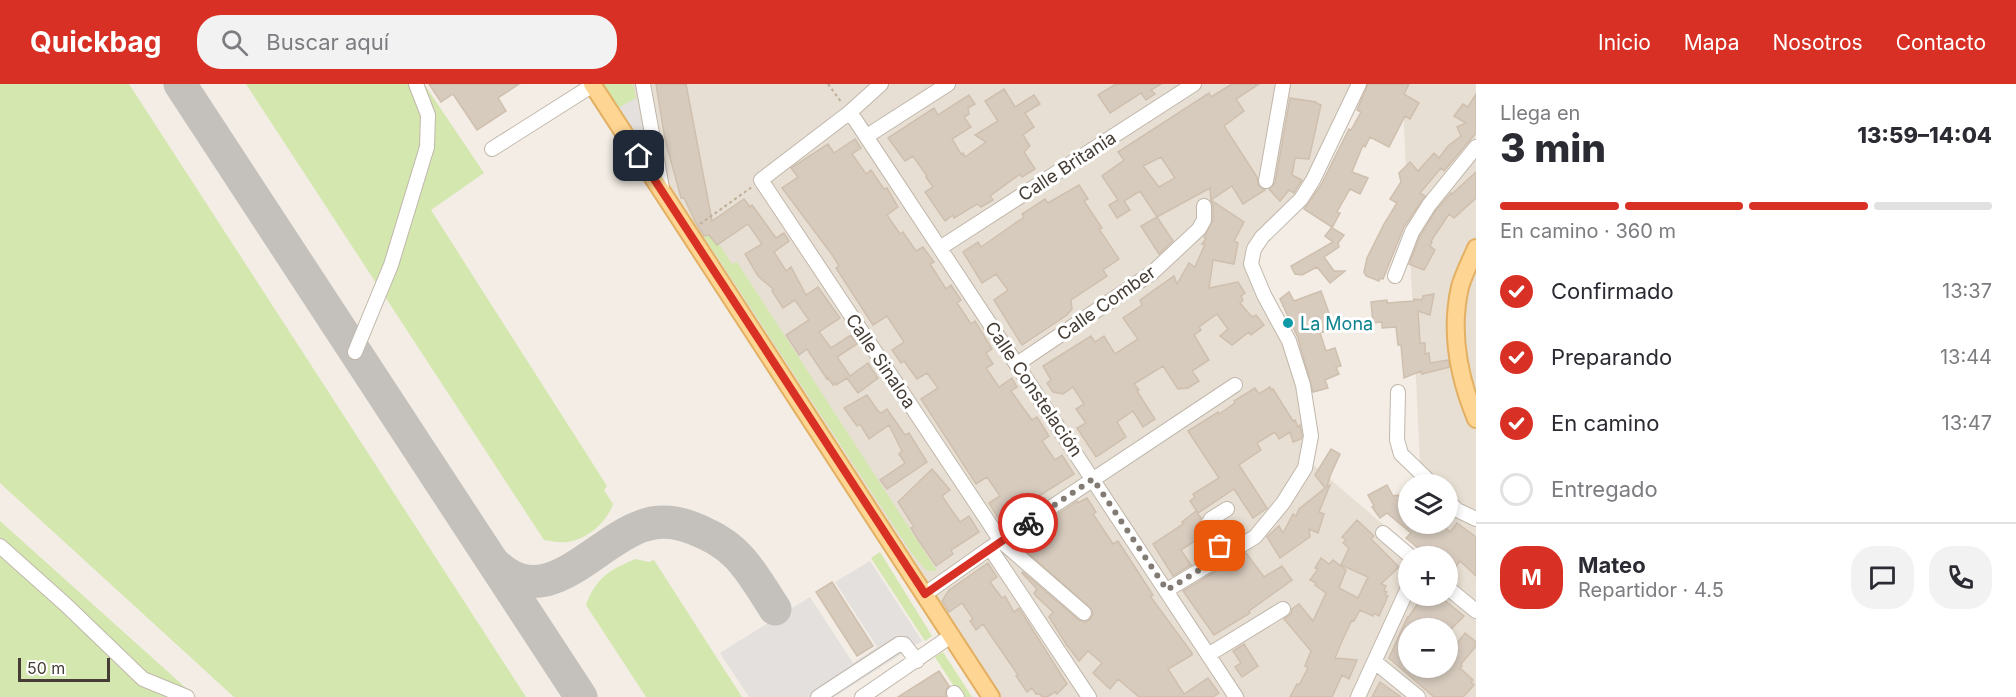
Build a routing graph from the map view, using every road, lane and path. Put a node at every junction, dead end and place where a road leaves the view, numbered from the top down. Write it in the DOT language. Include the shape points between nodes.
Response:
graph roads {
  1 [pos="417,84"];
  2 [pos="643,84"];
  3 [pos="828,84"];
  4 [pos="881,84"];
  5 [pos="948,84"];
  6 [pos="1194,84"];
  7 [pos="1283,84"];
  8 [pos="1359,84"];
  9 [pos="592,85"];
  10 [pos="850,112"];
  11 [pos="867,136"];
  12 [pos="1476,147"];
  13 [pos="492,149"];
  14 [pos="761,180"];
  15 [pos="1266,181"];
  16 [pos="663,191"];
  17 [pos="1204,206"];
  18 [pos="689,232"];
  19 [pos="940,248"];
  20 [pos="1476,248"];
  21 [pos="1395,276"];
  22 [pos="355,352"];
  23 [pos="1017,364"];
  24 [pos="1235,385"];
  25 [pos="1398,392"];
  26 [pos="1476,419"];
  27 [pos="1422,474"];
  28 [pos="1093,479"];
  29 [pos="1227,510"];
  30 [pos="1458,510"];
  31 [pos="1476,519"];
  32 [pos="1383,533"];
  33 [pos="995,544"];
  34 [pos="0,546"];
  35 [pos="1398,546"];
  36 [pos="1225,554"];
  37 [pos="1167,590"];
  38 [pos="925,594"];
  39 [pos="1458,596"];
  40 [pos="1400,606"];
  41 [pos="1283,609"];
  42 [pos="1476,611"];
  43 [pos="1084,613"];
  44 [pos="951,636"];
  45 [pos="1208,655"];
  46 [pos="917,661"];
  47 [pos="1375,662"];
  48 [pos="1077,678"];
  49 [pos="187,697"];
  50 [pos="818,697"];
  51 [pos="862,697"];
  52 [pos="991,697"];
  53 [pos="1089,697"];
  54 [pos="1100,697"];
  55 [pos="1236,697"];
  56 [pos="1358,697"];
  57 [pos="1418,697"];
  1 -- 22 [label="street" via="428,115 428,147 391,266"];
  2 -- 16 [label="street"];
  3 -- 10 [label="path"];
  4 -- 10 [label="street"];
  5 -- 11 [label="street"];
  6 -- 19 [label="street, Calle Britania"];
  7 -- 15 [label="street"];
  8 -- 36 [label="street" via="1313,180 1254,249 1251,264 1289,341 1303,385 1311,436 1305,468 1283,503 1255,537"];
  9 -- 13 [label="street"];
  9 -- 16 [label="main road"];
  10 -- 11 [label="street, Calle Constelación"];
  10 -- 14 [label="street"];
  11 -- 19 [label="street, Calle Constelación"];
  12 -- 21 [label="street" via="1423,214"];
  14 -- 18 [label="path"];
  14 -- 33 [label="street, Calle Sinaloa"];
  16 -- 18 [label="main road"];
  17 -- 23 [label="street, Calle Comber" via="1200,229 1152,273"];
  18 -- 38 [label="main road"];
  19 -- 23 [label="street, Calle Constelación"];
  20 -- 26 [label="main road" via="1461,285 1455,332 1464,391"];
  23 -- 28 [label="street, Calle Constelación"];
  24 -- 28 [label="street"];
  25 -- 27 [label="street" via="1396,440 1401,454"];
  28 -- 33 [label="street"];
  28 -- 37 [label="street, Calle Constelación"];
  29 -- 36 [label="street" via="1208,524"];
  30 -- 31 [label="street"];
  32 -- 35 [label="street"];
  33 -- 38 [label="street"];
  33 -- 43 [label="street"];
  33 -- 48 [label="street, Calle Sinaloa"];
  34 -- 49 [label="street" via="143,679"];
  36 -- 37 [label="street"];
  37 -- 45 [label="street, Calle Constelación"];
  38 -- 44 [label="main road"];
  39 -- 42 [label="street"];
  40 -- 47 [label="street"];
  41 -- 45 [label="street"];
  44 -- 46 [label="street"];
  44 -- 52 [label="main road"];
  45 -- 55 [label="street, Calle Constelación"];
  46 -- 50 [label="street" via="907,646 899,644"];
  46 -- 51 [label="street"];
  47 -- 56 [label="street"];
  47 -- 57 [label="street"];
  48 -- 53 [label="street, Calle Sinaloa"];
  48 -- 54 [label="street"];
}
